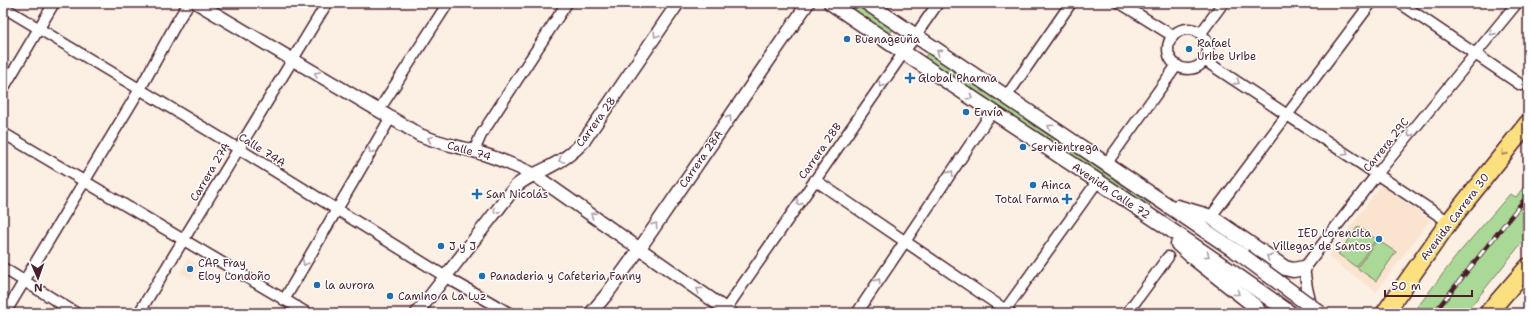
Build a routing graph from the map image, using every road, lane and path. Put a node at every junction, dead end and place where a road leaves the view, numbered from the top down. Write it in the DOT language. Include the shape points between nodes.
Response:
graph roads {
  1 [pos="54,3"];
  2 [pos="189,3"];
  3 [pos="327,3"];
  4 [pos="448,3"];
  5 [pos="567,3"];
  6 [pos="678,3"];
  7 [pos="808,3"];
  8 [pos="831,3"];
  9 [pos="867,3"];
  10 [pos="938,3"];
  11 [pos="1071,3"];
  12 [pos="1120,3"];
  13 [pos="1223,3"];
  14 [pos="1371,3"];
  15 [pos="1400,3"];
  16 [pos="1517,3"];
  17 [pos="202,4"];
  18 [pos="3,7"];
  19 [pos="39,28"];
  20 [pos="1201,33"];
  21 [pos="914,36"];
  22 [pos="1173,36"];
  23 [pos="903,52"];
  24 [pos="1475,54"];
  25 [pos="293,59"];
  26 [pos="1204,60"];
  27 [pos="1177,65"];
  28 [pos="1521,85"];
  29 [pos="3,89"];
  30 [pos="140,89"];
  31 [pos="1006,97"];
  32 [pos="379,110"];
  33 [pos="992,112"];
  34 [pos="1287,115"];
  35 [pos="391,117"];
  36 [pos="1528,123"];
  37 [pos="3,134"];
  38 [pos="239,149"];
  39 [pos="474,151"];
  40 [pos="1106,164"];
  41 [pos="533,174"];
  42 [pos="1377,174"];
  43 [pos="815,180"];
  44 [pos="84,181"];
  45 [pos="1097,182"];
  46 [pos="1165,204"];
  47 [pos="337,210"];
  48 [pos="1215,211"];
  49 [pos="1449,222"];
  50 [pos="1168,229"];
  51 [pos="184,240"];
  52 [pos="905,242"];
  53 [pos="640,248"];
  54 [pos="1168,257"];
  55 [pos="1528,267"];
  56 [pos="3,268"];
  57 [pos="1304,268"];
  58 [pos="446,277"];
  59 [pos="24,281"];
  60 [pos="284,300"];
  61 [pos="726,312"];
  62 [pos="1006,312"];
  63 [pos="4,313"];
  64 [pos="76,313"];
  65 [pos="140,313"];
  66 [pos="306,313"];
  67 [pos="417,313"];
  68 [pos="509,313"];
  69 [pos="591,313"];
  70 [pos="857,313"];
  71 [pos="1127,313"];
  72 [pos="1259,313"];
  73 [pos="1290,313"];
  74 [pos="1312,313"];
  75 [pos="1320,313"];
  76 [pos="1385,313"];
  77 [pos="1488,313"];
  1 -- 19 [label="street"];
  2 -- 30 [label="street"];
  3 -- 25 [label="street, Carrera 27A"];
  4 -- 32 [label="street"];
  5 -- 39 [label="street" via="481,135"];
  6 -- 41 [label="street, Carrera 28, one-way" via="584,142 564,159"];
  53 -- 7 [label="street, Carrera 28A, one-way"];
  8 -- 23 [label="main road, Avenida Calle 72"];
  9 -- 21 [label="main road, Avenida Calle 72"];
  10 -- 21 [label="street, Carrera 28B"];
  11 -- 31 [label="street"];
  12 -- 22 [label="street"];
  13 -- 20 [label="street"];
  14 -- 34 [label="street"];
  15 -- 24 [label="street"];
  16 -- 24 [label="street, Carrera 29C, one-way"];
  17 -- 25 [label="street, Calle 74"];
  18 -- 19 [label="street, Calle 74A"];
  19 -- 29 [label="street"];
  19 -- 30 [label="street, Calle 74A"];
  20 -- 22 [label="street" via="1186,29"];
  20 -- 26 [label="street" via="1208,46 1208,54"];
  21 -- 23 [label="street, Carrera 28B"];
  31 -- 21 [label="main road, Avenida Calle 72, one-way"];
  22 -- 27 [label="street" via="1168,51"];
  23 -- 33 [label="main road, Avenida Calle 72, one-way"];
  23 -- 43 [label="street, Carrera 28B, one-way"];
  24 -- 28 [label="street"];
  24 -- 42 [label="street, Carrera 29C, one-way"];
  32 -- 25 [label="street, Calle 74, one-way"];
  25 -- 38 [label="street, Carrera 27A"];
  26 -- 27 [label="street" via="1199,66 1192,68"];
  26 -- 34 [label="street, one-way"];
  27 -- 40 [label="street"];
  30 -- 38 [label="street, Calle 74A"];
  30 -- 44 [label="street"];
  40 -- 31 [label="main road, Avenida Calle 72, one-way"];
  32 -- 35 [label="street, Calle 74"];
  33 -- 45 [label="main road, Avenida Calle 72"];
  52 -- 33 [label="street, one-way"];
  34 -- 42 [label="street, one-way"];
  34 -- 48 [label="street"];
  39 -- 35 [label="street, Calle 74, one-way" via="420,135"];
  35 -- 47 [label="street, one-way"];
  36 -- 49 [label="highway, Avenida Carrera 30, one-way"];
  37 -- 44 [label="street"];
  38 -- 47 [label="street, Calle 74A"];
  38 -- 51 [label="street, Carrera 27A"];
  39 -- 41 [label="street, Calle 74"];
  40 -- 46 [label="main road, Avenida Calle 72"];
  53 -- 41 [label="street, Calle 74, one-way"];
  41 -- 58 [label="street, Carrera 28, one-way" via="516,186 504,200"];
  42 -- 49 [label="street"];
  42 -- 57 [label="street, Carrera 29C"];
  43 -- 52 [label="street"];
  43 -- 61 [label="street, Carrera 28B, one-way"];
  44 -- 51 [label="street"];
  44 -- 59 [label="street"];
  45 -- 50 [label="main road, Avenida Calle 72"];
  45 -- 62 [label="street"];
  57 -- 46 [label="main road, one-way" via="1285,268 1211,217"];
  46 -- 75 [label="main road, Avenida Calle 72, bridge" via="1243,256"];
  47 -- 58 [label="street, Calle 74A"];
  47 -- 60 [label="street, one-way"];
  49 -- 76 [label="highway, Avenida Carrera 30"];
  50 -- 72 [label="main road, one-way" via="1178,244 1256,307"];
  50 -- 73 [label="main road, Avenida Calle 72, one-way" via="1234,272"];
  51 -- 60 [label="street"];
  51 -- 65 [label="street, Carrera 27A"];
  52 -- 62 [label="street"];
  70 -- 52 [label="street, one-way"];
  61 -- 53 [label="street, Calle 74, one-way"];
  53 -- 69 [label="street, Carrera 28A"];
  54 -- 71 [label="street"];
  55 -- 77 [label="highway"];
  56 -- 59 [label="street"];
  57 -- 74 [label="street"];
  58 -- 67 [label="street, Carrera 28"];
  58 -- 68 [label="street, Calle 74A"];
  59 -- 63 [label="street"];
  59 -- 64 [label="street"];
  60 -- 66 [label="street"];
}
